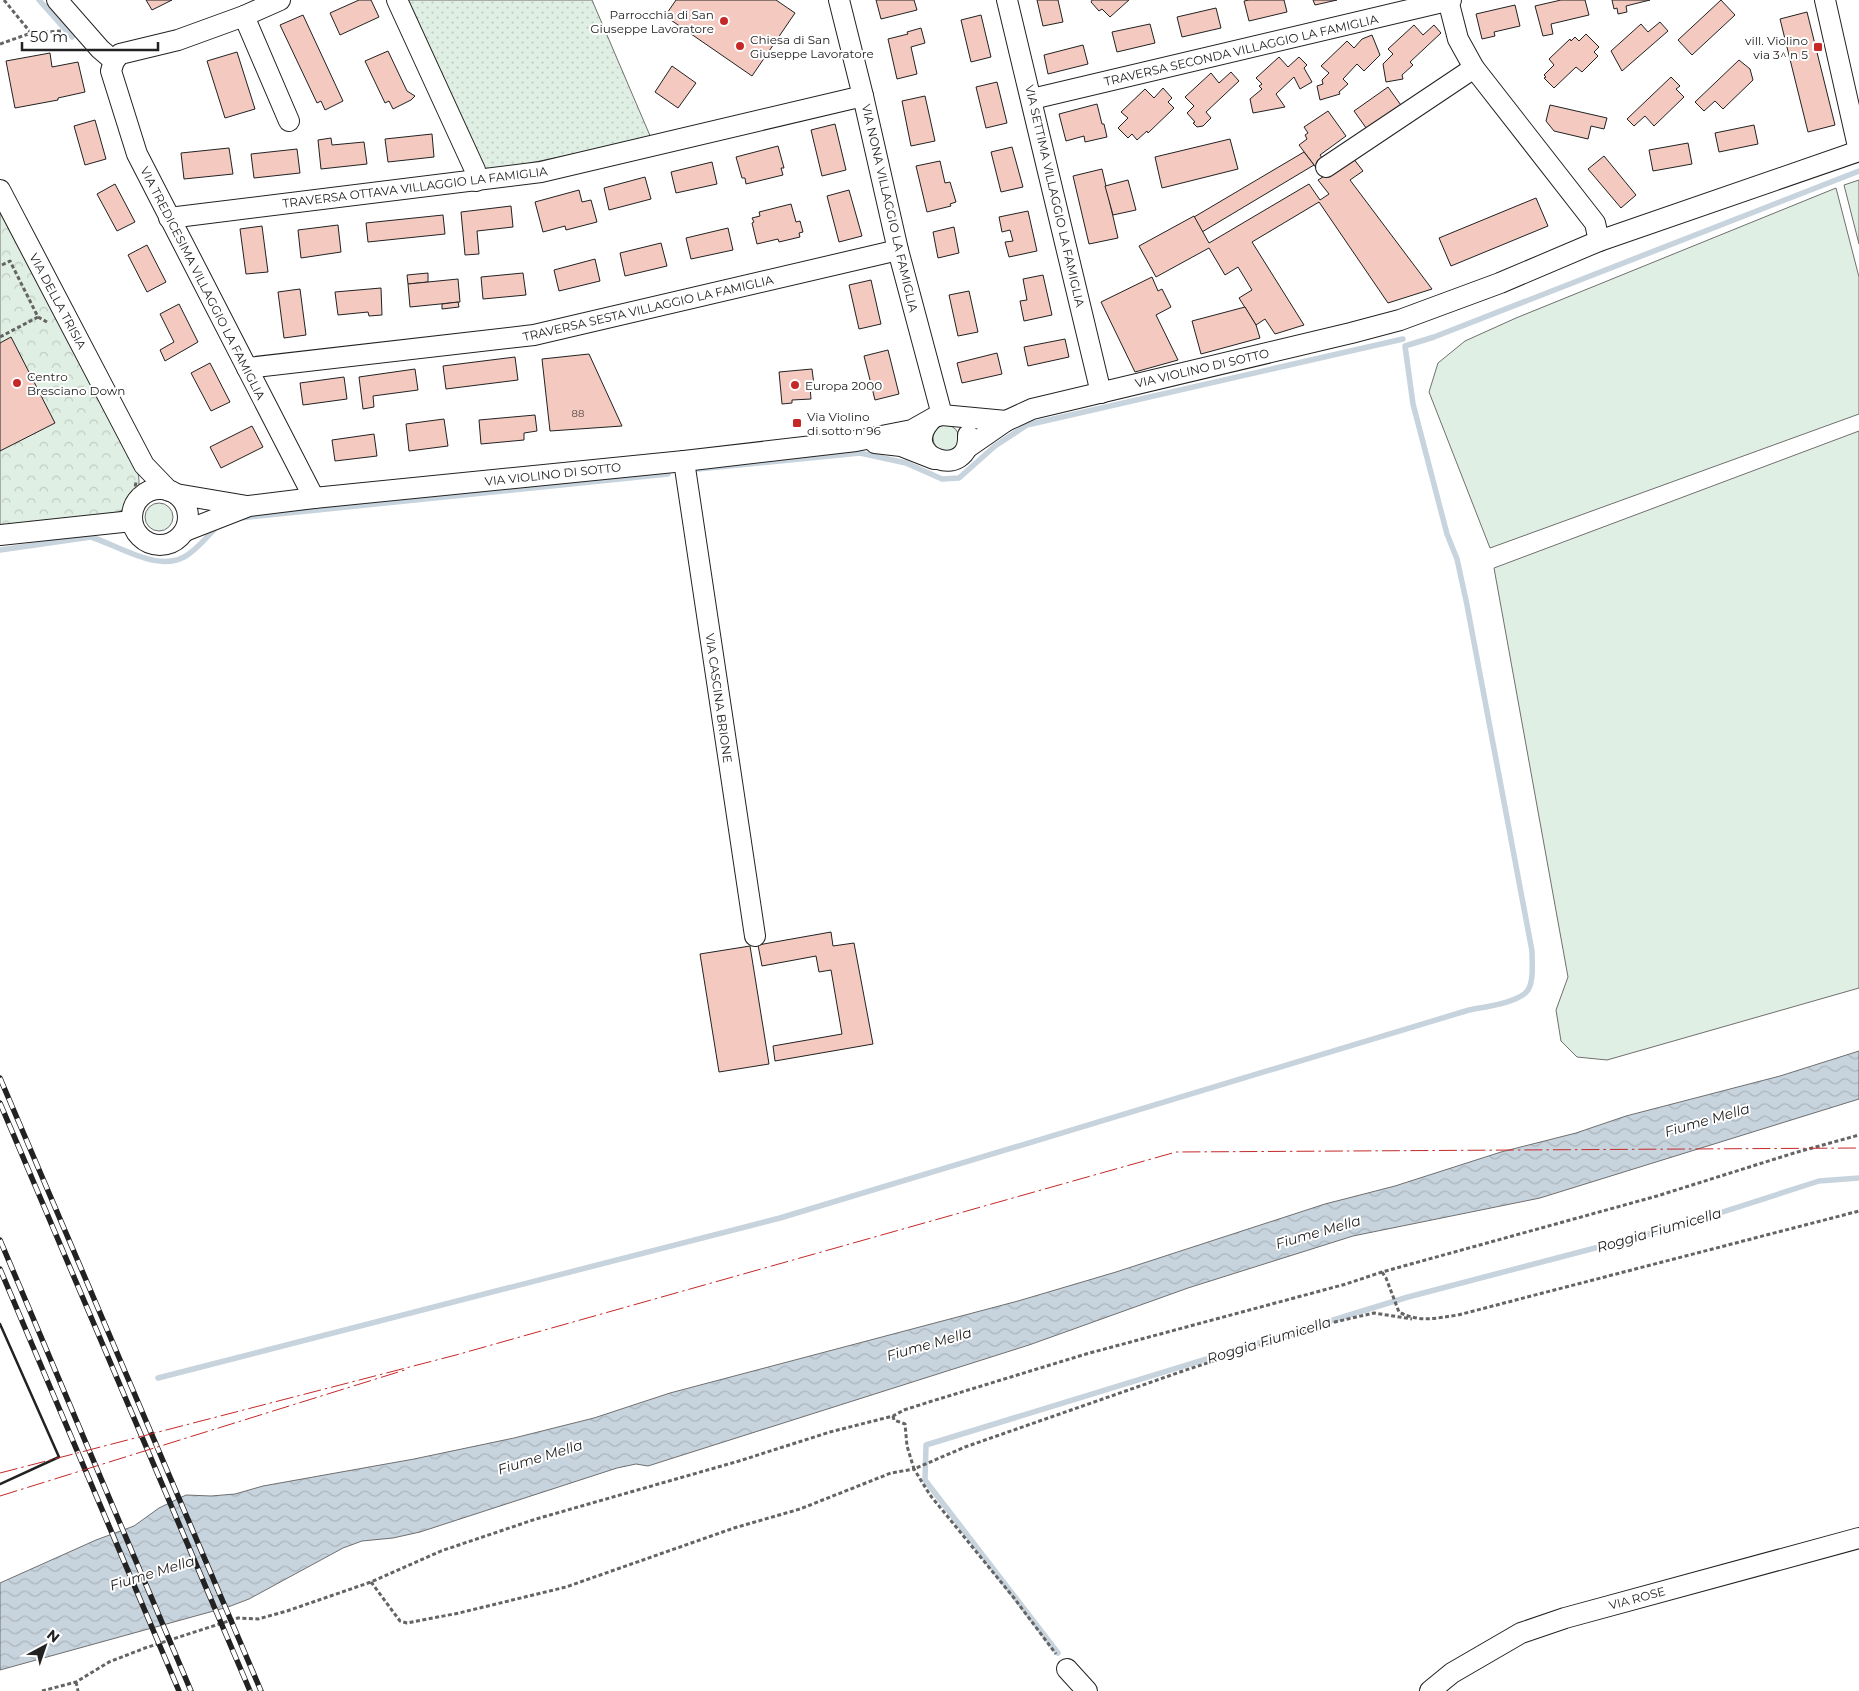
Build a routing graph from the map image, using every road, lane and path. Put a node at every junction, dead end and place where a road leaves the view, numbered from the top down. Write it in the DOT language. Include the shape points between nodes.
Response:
graph roads {
  1 [pos="4,0"];
  2 [pos="57,0"];
  3 [pos="280,0"];
  4 [pos="397,0"];
  5 [pos="839,0"];
  6 [pos="1007,0"];
  7 [pos="1449,0"];
  8 [pos="1825,0"];
  9 [pos="244,16"];
  10 [pos="0,44"];
  11 [pos="114,61"];
  12 [pos="1474,68"];
  13 [pos="864,96"];
  14 [pos="1032,99"];
  15 [pos="289,121"];
  16 [pos="1859,151"];
  17 [pos="1326,167"];
  18 [pos="476,181"];
  19 [pos="0,190"];
  20 [pos="169,218"];
  21 [pos="1599,241"];
  22 [pos="898,250"];
  23 [pos="0,262"];
  24 [pos="0,266"];
  25 [pos="38,317"];
  26 [pos="0,337"];
  27 [pos="247,368"];
  28 [pos="1101,393"];
  29 [pos="943,418"];
  30 [pos="1006,421"];
  31 [pos="856,441"];
  32 [pos="967,448"];
  33 [pos="934,459"];
  34 [pos="684,461"];
  35 [pos="144,464"];
  36 [pos="173,492"];
  37 [pos="144,494"];
  38 [pos="314,498"];
  39 [pos="249,506"];
  40 [pos="132,520"];
  41 [pos="185,531"];
  42 [pos="0,535"];
  43 [pos="755,936"];
  44 [pos="1859,1135"];
  45 [pos="1859,1211"];
  46 [pos="1382,1272"];
  47 [pos="1412,1319"];
  48 [pos="893,1416"];
  49 [pos="914,1469"];
  50 [pos="1859,1538"];
  51 [pos="371,1582"];
  52 [pos="1067,1669"];
  53 [pos="76,1682"];
  54 [pos="42,1691"];
  55 [pos="78,1691"];
  56 [pos="1087,1691"];
  57 [pos="1430,1691"];
  1 -- 10 [label="path" via="31,33"];
  2 -- 11 [label="street"];
  3 -- 9 [label="street"];
  4 -- 18 [label="street" via="475,170"];
  5 -- 13 [label="street, VIA NONA VILLAGGIO LA FAMIGLIA"];
  6 -- 14 [label="street, VIA SETTIMA VILLAGGIO LA FAMIGLIA"];
  7 -- 12 [label="street" via="1458,39"];
  7 -- 14 [label="street, TRAVERSA SECONDA VILLAGGIO LA FAMIGLIA"];
  8 -- 16 [label="street"];
  9 -- 11 [label="street" via="178,40 120,54"];
  9 -- 15 [label="street"];
  11 -- 20 [label="street, VIA TREDICESIMA VILLAGGIO LA FAMIGLIA" via="111,70 137,154"];
  12 -- 17 [label="street"];
  12 -- 21 [label="street" via="1595,224"];
  13 -- 18 [label="street, TRAVERSA OTTAVA VILLAGGIO LA FAMIGLIA" via="541,172"];
  13 -- 22 [label="street, VIA NONA VILLAGGIO LA FAMIGLIA"];
  14 -- 28 [label="street, VIA SETTIMA VILLAGGIO LA FAMIGLIA"];
  16 -- 21 [label="street, VIA VIOLINO DI SOTTO"];
  18 -- 20 [label="street, TRAVERSA OTTAVA VILLAGGIO LA FAMIGLIA"];
  19 -- 35 [label="street, VIA DELLA TRISIA"];
  20 -- 27 [label="street, VIA TREDICESIMA VILLAGGIO LA FAMIGLIA"];
  21 -- 28 [label="street, VIA VIOLINO DI SOTTO" via="1500,283 1400,320"];
  22 -- 27 [label="street, TRAVERSA SESTA VILLAGGIO LA FAMIGLIA" via="534,336"];
  22 -- 29 [label="street, VIA NONA VILLAGGIO LA FAMIGLIA"];
  23 -- 24 [label="path"];
  25 -- 26 [label="path"];
  27 -- 38 [label="street, VIA TREDICESIMA VILLAGGIO LA FAMIGLIA"];
  28 -- 30 [label="street, VIA VIOLINO DI SOTTO" via="1032,410"];
  29 -- 30 [label="street, VIA VIOLINO DI SOTTO"];
  29 -- 31 [label="street, VIA VIOLINO DI SOTTO" via="912,430"];
  29 -- 32 [label="street" via="966,427"];
  29 -- 33 [label="street" via="925,426 922,441"];
  30 -- 32 [label="street, VIA VIOLINO DI SOTTO"];
  31 -- 33 [label="street, VIA VIOLINO DI SOTTO" via="901,446"];
  31 -- 34 [label="street, VIA VIOLINO DI SOTTO"];
  32 -- 33 [label="street, VIA VIOLINO DI SOTTO" via="949,461"];
  34 -- 38 [label="street, VIA VIOLINO DI SOTTO"];
  34 -- 43 [label="street, VIA CASCINA BRIONE"];
  35 -- 36 [label="street, VIA DELLA TRISIA"];
  35 -- 37 [label="street, VIA DELLA TRISIA"];
  36 -- 37 [label="street, VIA VIOLINO DI SOTTO" via="154,490"];
  36 -- 39 [label="street, VIA VIOLINO DI SOTTO"];
  36 -- 41 [label="street" via="186,506 188,522"];
  37 -- 40 [label="street" via="134,506"];
  38 -- 39 [label="street, VIA VIOLINO DI SOTTO"];
  39 -- 41 [label="street, VIA VIOLINO DI SOTTO"];
  40 -- 41 [label="street, VIA VIOLINO DI SOTTO" via="139,537 155,545 172,543"];
  40 -- 42 [label="street"];
  44 -- 46 [label="path" via="1648,1199"];
  45 -- 47 [label="path" via="1458,1315"];
  46 -- 47 [label="path" via="1399,1312"];
  46 -- 48 [label="path" via="1086,1354"];
  47 -- 49 [label="path" via="1374,1313 1326,1324 965,1447"];
  48 -- 49 [label="path" via="894,1420 905,1424"];
  48 -- 51 [label="path" via="536,1519 441,1551"];
  49 -- 51 [label="path" via="891,1473 800,1509 734,1528 566,1586 458,1613 408,1623 400,1621"];
  49 -- 52 [label="path"];
  50 -- 57 [label="street, VIA ROSE" via="1565,1618 1521,1633 1452,1673"];
  51 -- 53 [label="path" via="287,1611 258,1619 238,1618 145,1648 109,1662"];
  52 -- 56 [label="street"];
  53 -- 54 [label="path"];
  53 -- 55 [label="path"];
}
